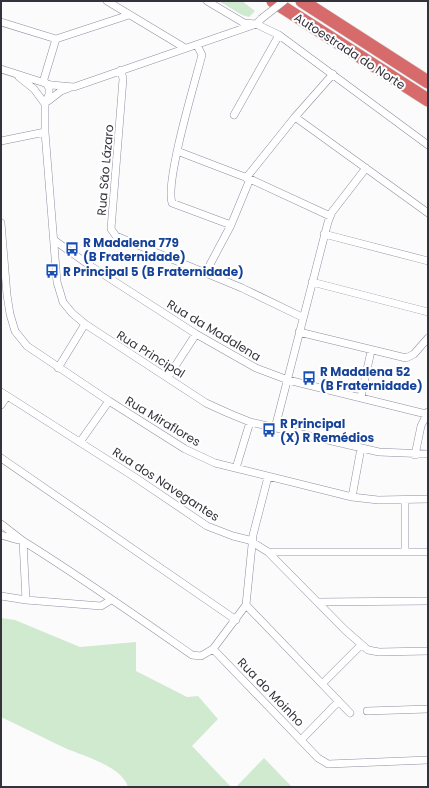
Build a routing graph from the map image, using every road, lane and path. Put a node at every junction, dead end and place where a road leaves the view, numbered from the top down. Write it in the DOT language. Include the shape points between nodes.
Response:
graph roads {
  1 [pos="107,1"];
  2 [pos="207,1"];
  3 [pos="273,1"];
  4 [pos="284,1"];
  5 [pos="302,1"];
  6 [pos="129,15"];
  7 [pos="1,22"];
  8 [pos="258,22"];
  9 [pos="279,35"];
  10 [pos="56,39"];
  11 [pos="197,46"];
  12 [pos="185,48"];
  13 [pos="1,69"];
  14 [pos="121,70"];
  15 [pos="16,74"];
  16 [pos="333,74"];
  17 [pos="428,82"];
  18 [pos="46,83"];
  19 [pos="74,87"];
  20 [pos="40,96"];
  21 [pos="428,100"];
  22 [pos="45,104"];
  23 [pos="234,115"];
  24 [pos="295,117"];
  25 [pos="45,132"];
  26 [pos="1,141"];
  27 [pos="428,145"];
  28 [pos="177,151"];
  29 [pos="366,168"];
  30 [pos="248,179"];
  31 [pos="428,213"];
  32 [pos="330,216"];
  33 [pos="1,223"];
  34 [pos="231,225"];
  35 [pos="324,234"];
  36 [pos="54,240"];
  37 [pos="428,260"];
  38 [pos="206,272"];
  39 [pos="312,282"];
  40 [pos="4,296"];
  41 [pos="428,312"];
  42 [pos="302,317"];
  43 [pos="85,324"];
  44 [pos="299,332"];
  45 [pos="196,334"];
  46 [pos="428,338"];
  47 [pos="371,350"];
  48 [pos="58,368"];
  49 [pos="168,377"];
  50 [pos="288,380"];
  51 [pos="4,394"];
  52 [pos="361,397"];
  53 [pos="109,401"];
  54 [pos="1,405"];
  55 [pos="427,413"];
  56 [pos="250,422"];
  57 [pos="275,428"];
  58 [pos="80,442"];
  59 [pos="361,448"];
  60 [pos="415,454"];
  61 [pos="428,454"];
  62 [pos="1,458"];
  63 [pos="236,468"];
  64 [pos="268,477"];
  65 [pos="352,497"];
  66 [pos="428,499"];
  67 [pos="405,500"];
  68 [pos="1,524"];
  69 [pos="1,535"];
  70 [pos="23,541"];
  71 [pos="254,543"];
  72 [pos="405,551"];
  73 [pos="268,552"];
  74 [pos="428,552"];
  75 [pos="1,596"];
  76 [pos="26,600"];
  77 [pos="111,600"];
  78 [pos="428,601"];
  79 [pos="318,602"];
  80 [pos="246,605"];
  81 [pos="236,620"];
  82 [pos="361,645"];
  83 [pos="213,649"];
  84 [pos="428,651"];
  85 [pos="322,684"];
  86 [pos="338,702"];
  87 [pos="428,709"];
  88 [pos="367,711"];
  89 [pos="350,713"];
  90 [pos="302,740"];
  91 [pos="428,760"];
  1 -- 6 [label="street"];
  2 -- 8 [label="street" via="244,23"];
  3 -- 21 [label="highway, Autoestrada do Norte"];
  4 -- 8 [label="street, bridge"];
  5 -- 17 [label="highway, Autoestrada do Norte"];
  6 -- 10 [label="street"];
  6 -- 12 [label="street"];
  7 -- 10 [label="street"];
  8 -- 9 [label="street"];
  8 -- 11 [label="street"];
  9 -- 16 [label="street"];
  9 -- 23 [label="street"];
  10 -- 18 [label="street"];
  11 -- 12 [label="street"];
  11 -- 28 [label="street" via="202,55"];
  12 -- 14 [label="street"];
  13 -- 15 [label="street"];
  14 -- 19 [label="street"];
  14 -- 38 [label="street, Rua São Lázaro" via="123,79 111,229 116,236"];
  15 -- 18 [label="street"];
  15 -- 20 [label="street"];
  16 -- 24 [label="street"];
  16 -- 27 [label="street"];
  18 -- 19 [label="street"];
  18 -- 20 [label="street"];
  18 -- 22 [label="street, Rua Principal" via="49,94"];
  19 -- 22 [label="street" via="61,91"];
  20 -- 22 [label="street"];
  22 -- 25 [label="street, Rua Principal"];
  24 -- 29 [label="street"];
  24 -- 30 [label="street"];
  25 -- 26 [label="street"];
  25 -- 36 [label="street, Rua Principal"];
  28 -- 30 [label="street"];
  28 -- 34 [label="street" via="169,195 172,203"];
  29 -- 31 [label="street"];
  29 -- 32 [label="street"];
  30 -- 32 [label="street"];
  30 -- 34 [label="street"];
  32 -- 35 [label="street"];
  33 -- 40 [label="street, Rua Miraflores"];
  34 -- 38 [label="street"];
  35 -- 37 [label="street"];
  35 -- 39 [label="street"];
  36 -- 43 [label="street, Rua Principal" via="57,282 63,302"];
  36 -- 45 [label="street, Rua da Madalena"];
  38 -- 42 [label="street, Rua São Lázaro"];
  39 -- 41 [label="street"];
  39 -- 42 [label="street"];
  40 -- 48 [label="street, Rua Miraflores" via="15,331 27,346"];
  42 -- 44 [label="street"];
  43 -- 48 [label="street"];
  43 -- 49 [label="street, Rua Principal"];
  44 -- 47 [label="street"];
  44 -- 50 [label="street"];
  45 -- 49 [label="street"];
  45 -- 50 [label="street, Rua da Madalena" via="256,368"];
  46 -- 47 [label="street" via="414,354 406,358"];
  47 -- 52 [label="street"];
  48 -- 53 [label="street, Rua Miraflores"];
  49 -- 56 [label="street, Rua Principal" via="206,403"];
  50 -- 52 [label="street, Rua da Madalena"];
  50 -- 57 [label="street"];
  51 -- 54 [label="street"];
  51 -- 58 [label="street, Rua dos Navegantes"];
  52 -- 55 [label="street, Rua da Madalena"];
  53 -- 58 [label="street"];
  53 -- 63 [label="street, Rua Miraflores" via="185,449 215,463"];
  55 -- 60 [label="street" via="421,426"];
  56 -- 57 [label="street, Rua Principal"];
  56 -- 63 [label="street"];
  57 -- 59 [label="street, Rua Principal"];
  58 -- 71 [label="street, Rua dos Navegantes" via="207,526"];
  59 -- 60 [label="street, Rua Principal" via="378,452"];
  59 -- 65 [label="street"];
  60 -- 61 [label="street, Rua Principal"];
  62 -- 81 [label="street"];
  63 -- 64 [label="street, Rua Miraflores"];
  64 -- 65 [label="street, Rua Miraflores"];
  64 -- 71 [label="street" via="253,535"];
  65 -- 67 [label="street, Rua Miraflores"];
  66 -- 67 [label="street, Rua Miraflores"];
  67 -- 72 [label="street"];
  68 -- 70 [label="street"];
  69 -- 70 [label="street"];
  70 -- 76 [label="street"];
  70 -- 77 [label="street" via="87,581"];
  71 -- 73 [label="street, Rua dos Navegantes"];
  71 -- 80 [label="street"];
  72 -- 73 [label="street"];
  72 -- 74 [label="street"];
  73 -- 79 [label="street, Rua dos Navegantes"];
  75 -- 76 [label="street"];
  76 -- 77 [label="street" via="101,606"];
  77 -- 83 [label="street" via="192,655 201,656"];
  78 -- 79 [label="street"];
  79 -- 82 [label="street, Rua dos Navegantes"];
  80 -- 81 [label="street"];
  80 -- 85 [label="street"];
  81 -- 83 [label="street"];
  82 -- 84 [label="street" via="368,650 379,652"];
  82 -- 85 [label="street"];
  83 -- 90 [label="street, Rua do Moinho"];
  85 -- 86 [label="street"];
  86 -- 89 [label="street"];
  86 -- 90 [label="street"];
  87 -- 88 [label="street"];
  90 -- 91 [label="street, Rua do Moinho" via="318,758 328,764"];
}
